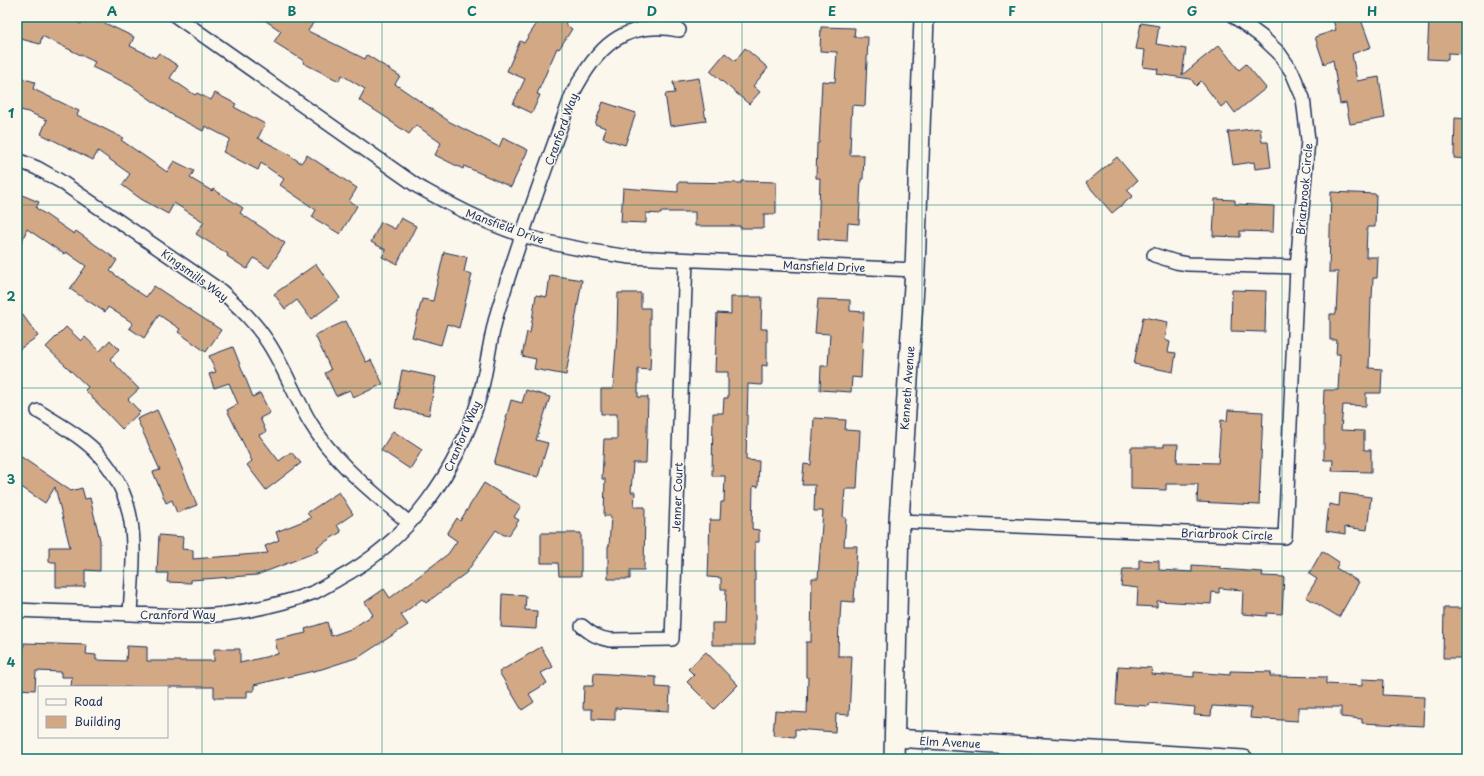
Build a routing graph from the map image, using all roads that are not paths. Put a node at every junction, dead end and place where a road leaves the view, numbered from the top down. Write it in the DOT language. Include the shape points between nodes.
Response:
graph roads {
  1 [pos="177,17"];
  2 [pos="924,17"];
  3 [pos="1235,17"];
  4 [pos="679,30"];
  5 [pos="17,160"];
  6 [pos="522,235"];
  7 [pos="1154,255"];
  8 [pos="686,260"];
  9 [pos="1297,267"];
  10 [pos="915,270"];
  11 [pos="38,410"];
  12 [pos="899,521"];
  13 [pos="409,523"];
  14 [pos="17,610"];
  15 [pos="130,614"];
  16 [pos="582,626"];
  17 [pos="894,738"];
  18 [pos="894,759"];
  19 [pos="1219,759"];
  20 [pos="1244,759"];
  1 -- 6 [label="street, Mansfield Drive" via="417,186 475,217"];
  2 -- 10 [label="main road, Kenneth Avenue"];
  3 -- 9 [label="street, Briarbrook Circle" via="1279,53 1292,72 1303,98 1308,140"];
  4 -- 6 [label="street, Cranford Way" via="654,27 630,32 609,44 587,68 572,95"];
  5 -- 13 [label="street, Kingsmills Way" via="60,181 220,291 238,307 270,345 310,422 327,446 345,468"];
  6 -- 8 [label="street, Mansfield Drive" via="630,257"];
  6 -- 13 [label="street, Cranford Way" via="498,307 480,395 469,424 443,479 428,502"];
  7 -- 9 [label="street" via="1188,264"];
  8 -- 10 [label="street, Mansfield Drive"];
  8 -- 16 [label="street, Jenner Court" via="672,639 610,640 590,633"];
  9 -- 12 [label="street, Briarbrook Circle" via="1285,537"];
  10 -- 12 [label="main road, Kenneth Avenue"];
  11 -- 15 [label="street" via="99,455 120,486 130,510 133,535"];
  12 -- 17 [label="main road, Kenneth Avenue"];
  13 -- 15 [label="street, Cranford Way" via="368,561 316,591 283,602 224,614"];
  14 -- 15 [label="street, Cranford Way"];
  17 -- 18 [label="main road, Kenneth Avenue"];
  17 -- 19 [label="street, Elm Avenue"];
  19 -- 20 [label="street, Elm Avenue"];
}
